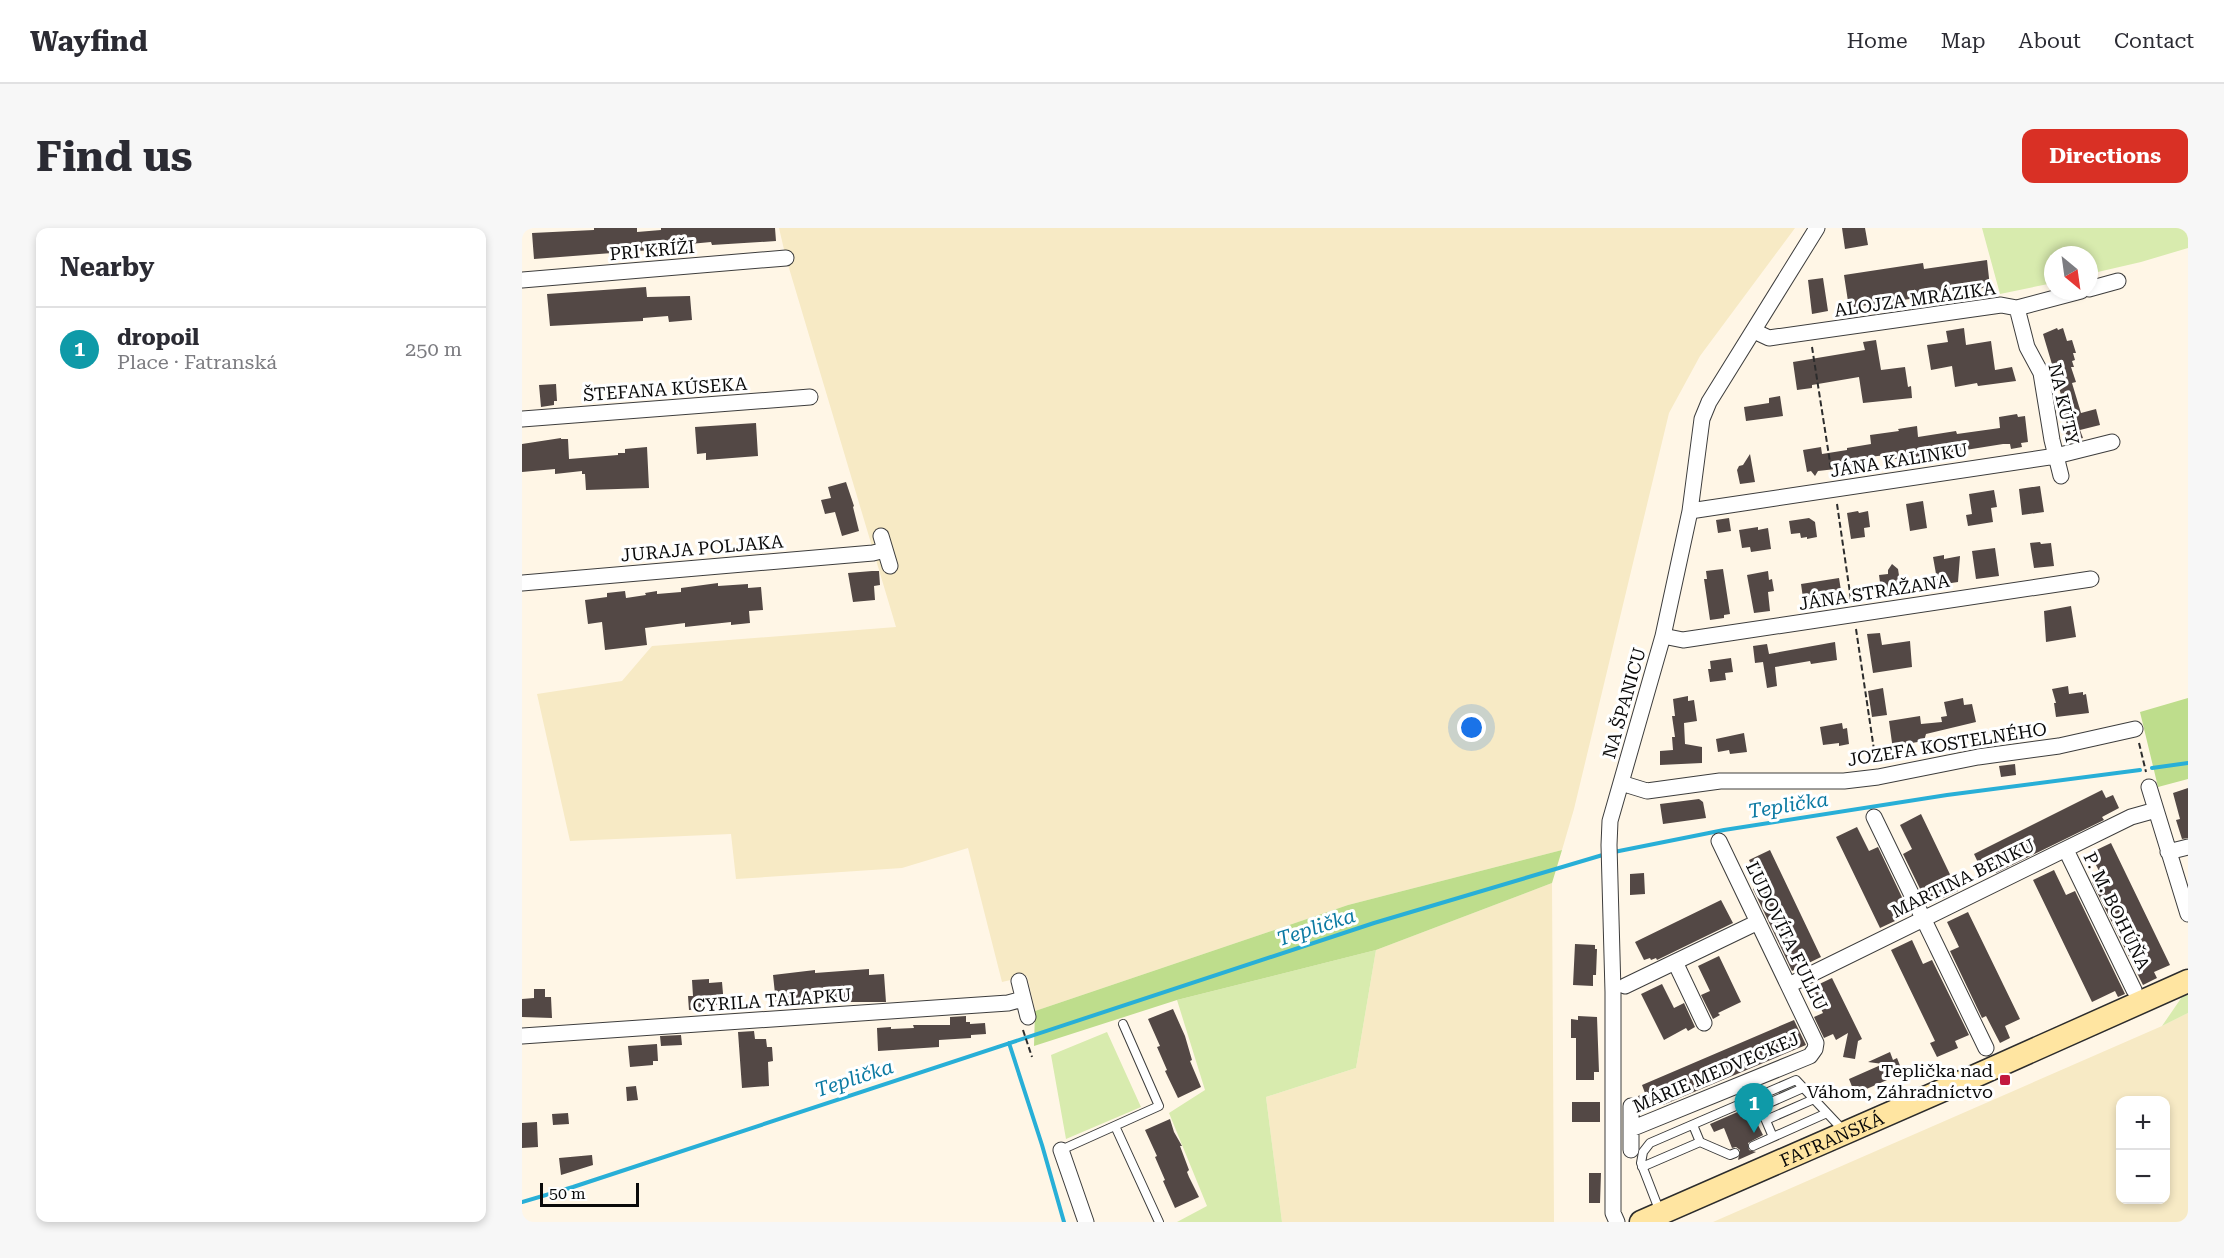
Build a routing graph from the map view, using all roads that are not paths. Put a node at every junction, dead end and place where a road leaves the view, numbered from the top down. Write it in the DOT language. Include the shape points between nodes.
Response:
graph roads {
  1 [pos="1817,228"];
  2 [pos="786,258"];
  3 [pos="522,280"];
  4 [pos="2118,281"];
  5 [pos="2098,287"];
  6 [pos="2047,300"];
  7 [pos="2017,308"];
  8 [pos="1754,331"];
  9 [pos="810,397"];
  10 [pos="522,419"];
  11 [pos="2112,442"];
  12 [pos="2056,456"];
  13 [pos="2061,476"];
  14 [pos="1690,512"];
  15 [pos="890,566"];
  16 [pos="2091,579"];
  17 [pos="522,583"];
  18 [pos="1663,636"];
  19 [pos="2135,729"];
  20 [pos="1621,783"];
  21 [pos="2150,787"];
  22 [pos="2156,810"];
  23 [pos="1874,817"];
  24 [pos="1719,840"];
  25 [pos="2188,847"];
  26 [pos="2066,850"];
  27 [pos="2168,852"];
  28 [pos="2188,914"];
  29 [pos="1924,919"];
  30 [pos="1758,922"];
  31 [pos="1675,962"];
  32 [pos="1019,981"];
  33 [pos="2188,981"];
  34 [pos="1789,985"];
  35 [pos="1625,986"];
  36 [pos="2134,990"];
  37 [pos="1023,999"];
  38 [pos="1026,1023"];
  39 [pos="1704,1023"];
  40 [pos="1123,1024"];
  41 [pos="522,1036"];
  42 [pos="1986,1048"];
  43 [pos="1815,1049"];
  44 [pos="1803,1088"];
  45 [pos="1756,1097"];
  46 [pos="1814,1099"];
  47 [pos="1631,1106"];
  48 [pos="1760,1107"];
  49 [pos="1827,1113"];
  50 [pos="1766,1120"];
  51 [pos="1693,1125"];
  52 [pos="1115,1126"];
  53 [pos="1631,1129"];
  54 [pos="1846,1133"];
  55 [pos="1773,1137"];
  56 [pos="1700,1142"];
  57 [pos="1753,1146"];
  58 [pos="1061,1150"];
  59 [pos="1631,1150"];
  60 [pos="1735,1153"];
  61 [pos="1642,1167"];
  62 [pos="1651,1218"];
  63 [pos="1086,1222"];
  64 [pos="1159,1222"];
  65 [pos="1617,1222"];
  1 -- 8 [label="street, NA ŠPANICU"];
  2 -- 3 [label="street, PRI KRÍŽI"];
  4 -- 5 [label="street"];
  6 -- 7 [label="street, ALOJZA MRÁZIKA"];
  7 -- 8 [label="street, ALOJZA MRÁZIKA" via="2001,305 1769,338"];
  7 -- 12 [label="street, NA KÚTY" via="2028,347 2041,373"];
  8 -- 14 [label="street, NA ŠPANICU" via="1702,419"];
  9 -- 10 [label="street, ŠTEFANA KÚSEKA"];
  11 -- 12 [label="street, JÁNA KALINKU"];
  12 -- 13 [label="street, NA KÚTY"];
  12 -- 14 [label="street, JÁNA KALINKU"];
  14 -- 18 [label="street, NA ŠPANICU"];
  15 -- 17 [label="street, JURAJA POLJAKA" via="884,543 873,553"];
  16 -- 18 [label="street, JÁNA STRAŽANA" via="1683,640"];
  18 -- 20 [label="street, NA ŠPANICU"];
  19 -- 20 [label="street, JOZEFA KOSTELNÉHO" via="2059,746 1844,781 1720,781 1647,791"];
  20 -- 65 [label="street, NA ŠPANICU" via="1610,821 1609,851 1613,1214"];
  21 -- 22 [label="street"];
  22 -- 26 [label="street, MARTINA BENKU" via="2132,817"];
  22 -- 27 [label="street"];
  23 -- 29 [label="street"];
  24 -- 30 [label="street, ĽUDOVÍTA FULLU"];
  25 -- 27 [label="street"];
  26 -- 29 [label="street, MARTINA BENKU"];
  26 -- 36 [label="street, P. M. BOHÚŇA"];
  27 -- 28 [label="street"];
  29 -- 34 [label="street, MARTINA BENKU"];
  29 -- 42 [label="street"];
  30 -- 31 [label="street"];
  30 -- 34 [label="street, ĽUDOVÍTA FULLU"];
  31 -- 35 [label="street"];
  31 -- 39 [label="street"];
  32 -- 37 [label="street"];
  33 -- 54 [label="main road, FATRANSKÁ"];
  34 -- 43 [label="street, ĽUDOVÍTA FULLU" via="1816,1043"];
  37 -- 38 [label="street"];
  37 -- 41 [label="street, CYRILA TALAPKU"];
  40 -- 52 [label="lane" via="1160,1106"];
  43 -- 53 [label="street, MÁRIE MEDVECKEJ" via="1810,1056"];
  44 -- 45 [label="lane" via="1796,1080"];
  44 -- 46 [label="lane"];
  44 -- 48 [label="lane"];
  45 -- 48 [label="lane"];
  45 -- 51 [label="lane"];
  46 -- 49 [label="lane"];
  46 -- 50 [label="lane"];
  47 -- 53 [label="street, MÁRIE MEDVECKEJ"];
  48 -- 50 [label="lane"];
  49 -- 54 [label="lane"];
  49 -- 55 [label="lane"];
  50 -- 55 [label="lane"];
  51 -- 56 [label="lane"];
  51 -- 61 [label="lane" via="1650,1143 1643,1152"];
  52 -- 58 [label="lane"];
  52 -- 64 [label="lane"];
  53 -- 59 [label="street, MÁRIE MEDVECKEJ"];
  54 -- 62 [label="main road, FATRANSKÁ"];
  55 -- 57 [label="lane"];
  56 -- 60 [label="lane" via="1730,1155"];
  56 -- 61 [label="lane"];
  58 -- 63 [label="street"];
  61 -- 62 [label="lane"];
}
